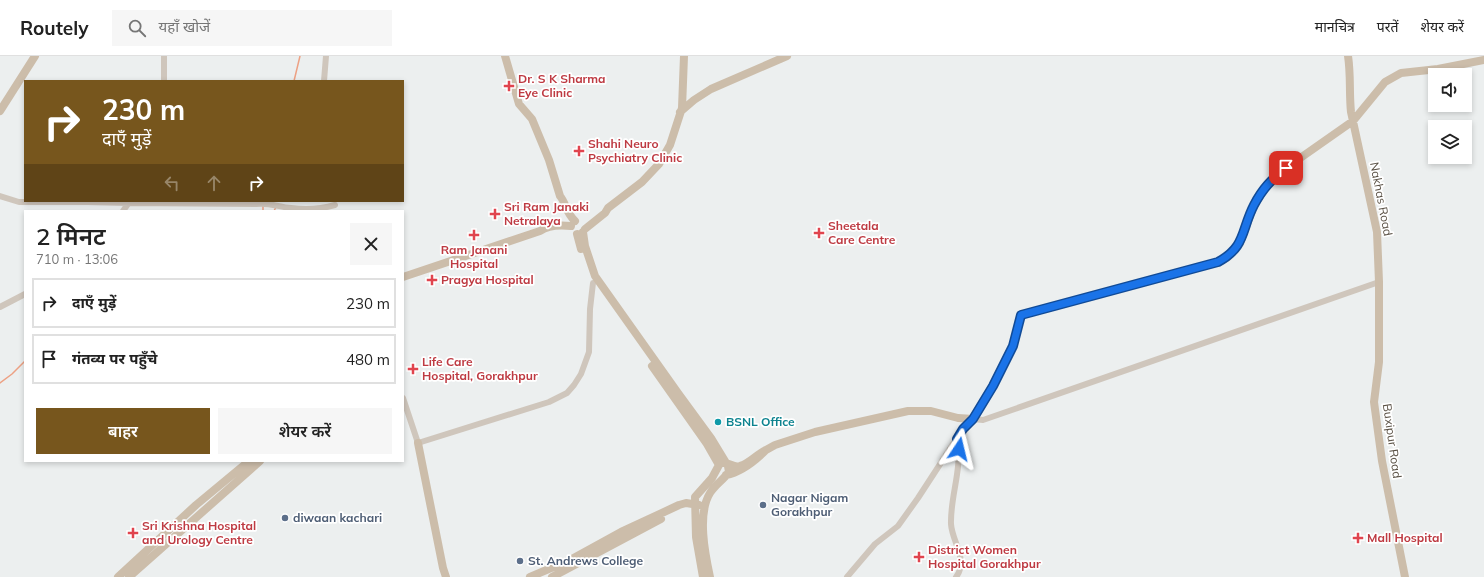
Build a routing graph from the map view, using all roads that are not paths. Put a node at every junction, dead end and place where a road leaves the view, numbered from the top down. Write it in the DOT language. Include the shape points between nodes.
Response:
graph roads {
  1 [pos="29,56"];
  2 [pos="35,56"];
  3 [pos="164,56"];
  4 [pos="326,56"];
  5 [pos="505,56"];
  6 [pos="684,56"];
  7 [pos="787,56"];
  8 [pos="1348,56"];
  9 [pos="1484,60"];
  10 [pos="164,80"];
  11 [pos="324,80"];
  12 [pos="0,101"];
  13 [pos="0,111"];
  14 [pos="680,112"];
  15 [pos="1353,121"];
  16 [pos="0,196"];
  17 [pos="129,202"];
  18 [pos="335,206"];
  19 [pos="577,227"];
  20 [pos="404,277"];
  21 [pos="1379,282"];
  22 [pos="593,283"];
  23 [pos="24,295"];
  24 [pos="0,307"];
  25 [pos="663,377"];
  26 [pos="404,401"];
  27 [pos="973,419"];
  28 [pos="957,439"];
  29 [pos="418,443"];
  30 [pos="766,450"];
  31 [pos="248,462"];
  32 [pos="259,462"];
  33 [pos="723,464"];
  34 [pos="726,475"];
  35 [pos="693,503"];
  36 [pos="705,507"];
  37 [pos="443,568"];
  38 [pos="118,577"];
  39 [pos="129,577"];
  40 [pos="442,577"];
  41 [pos="446,577"];
  42 [pos="530,577"];
  43 [pos="552,577"];
  44 [pos="703,577"];
  45 [pos="710,577"];
  46 [pos="847,577"];
  47 [pos="956,577"];
  48 [pos="1405,577"];
  1 -- 12 [label="main road"];
  2 -- 13 [label="main road"];
  3 -- 10 [label="street"];
  4 -- 11 [label="street"];
  5 -- 19 [label="main road" via="520,104 532,119 560,196"];
  6 -- 14 [label="main road"];
  7 -- 14 [label="main road" via="711,89"];
  8 -- 15 [label="main road, Nakhas Road" via="1351,84 1349,98"];
  9 -- 15 [label="main road" via="1394,76 1385,82"];
  14 -- 19 [label="main road" via="670,145 659,164 642,182 605,212"];
  15 -- 21 [label="main road, Nakhas Road" via="1377,232"];
  15 -- 27 [label="main road" via="1269,182 1254,205 1240,243 1228,257 1218,262 1021,315 1013,346"];
  16 -- 17 [label="street" via="19,202"];
  17 -- 18 [label="street" via="264,203 291,208 321,209"];
  19 -- 20 [label="main road" via="551,226 540,232"];
  19 -- 22 [label="main road" via="587,271"];
  19 -- 25 [label="main road" via="595,276"];
  21 -- 27 [label="street" via="983,420"];
  21 -- 48 [label="main road, Buxipur Road" via="1379,362 1374,402 1382,462"];
  22 -- 25 [label="main road"];
  22 -- 29 [label="street" via="589,352 581,374 567,393 549,402"];
  23 -- 24 [label="street"];
  25 -- 33 [label="main road" via="711,438"];
  26 -- 29 [label="street"];
  27 -- 28 [label="street"];
  27 -- 30 [label="main road" via="931,411 908,411 815,432"];
  28 -- 46 [label="street" via="898,526 876,544"];
  28 -- 47 [label="street" via="960,458 951,525 961,558"];
  29 -- 37 [label="main road"];
  30 -- 33 [label="main road" via="741,466"];
  30 -- 34 [label="main road" via="744,468"];
  31 -- 38 [label="main road" via="190,510"];
  32 -- 39 [label="main road"];
  33 -- 34 [label="main road" via="729,469"];
  33 -- 35 [label="main road"];
  34 -- 36 [label="main road" via="709,494"];
  35 -- 36 [label="main road"];
  35 -- 42 [label="main road" via="679,505 621,532 570,560"];
  35 -- 43 [label="main road" via="686,509 666,516"];
  35 -- 44 [label="main road"];
  36 -- 45 [label="main road" via="704,541"];
  37 -- 40 [label="main road"];
  37 -- 41 [label="main road"];
}
